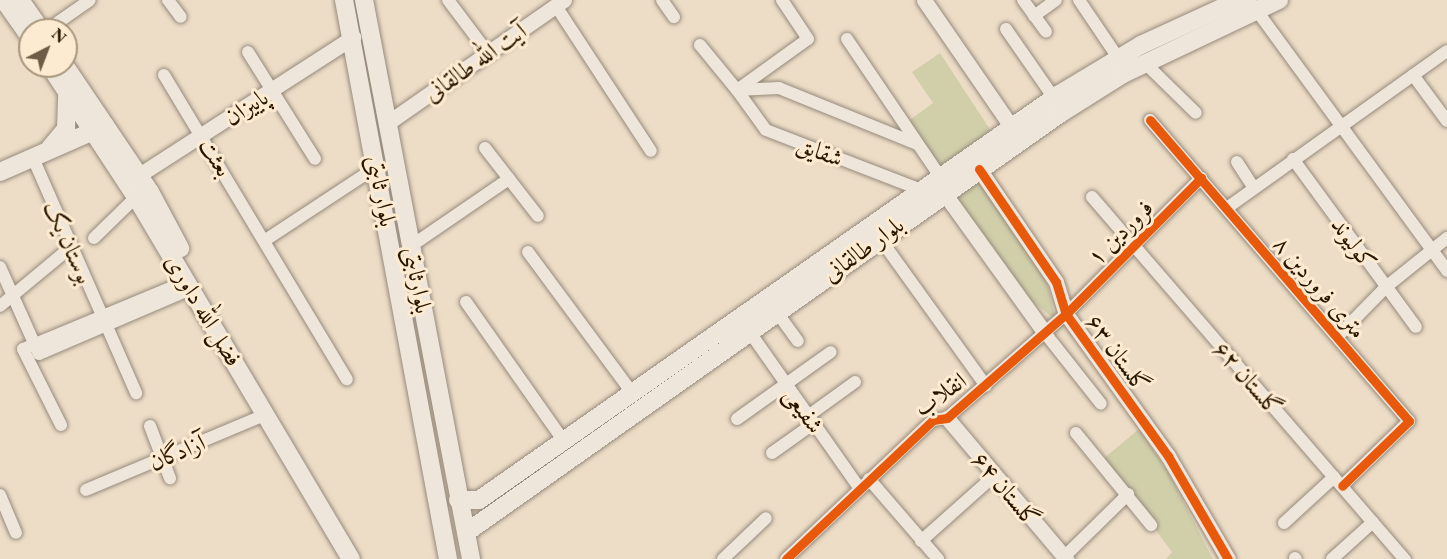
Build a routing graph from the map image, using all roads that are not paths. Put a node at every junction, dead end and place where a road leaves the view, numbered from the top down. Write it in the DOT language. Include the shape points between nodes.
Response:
graph roads {
  1 [pos="4,0"];
  2 [pos="20,0"];
  3 [pos="90,0"];
  4 [pos="168,0"];
  5 [pos="344,0"];
  6 [pos="364,0"];
  7 [pos="448,0"];
  8 [pos="662,0"];
  9 [pos="782,0"];
  10 [pos="924,0"];
  11 [pos="1023,0"];
  12 [pos="1056,0"];
  13 [pos="1078,0"];
  14 [pos="1239,0"];
  15 [pos="1279,0"];
  16 [pos="560,3"];
  17 [pos="1253,5"];
  18 [pos="1034,16"];
  19 [pos="181,17"];
  20 [pos="674,17"];
  21 [pos="33,18"];
  22 [pos="64,18"];
  23 [pos="18,20"];
  24 [pos="1006,29"];
  25 [pos="1046,32"];
  26 [pos="353,37"];
  27 [pos="847,39"];
  28 [pos="700,45"];
  29 [pos="1447,51"];
  30 [pos="248,52"];
  31 [pos="488,53"];
  32 [pos="1119,59"];
  33 [pos="1145,63"];
  34 [pos="164,75"];
  35 [pos="1413,75"];
  36 [pos="58,78"];
  37 [pos="72,78"];
  38 [pos="67,90"];
  39 [pos="272,90"];
  40 [pos="737,90"];
  41 [pos="1054,98"];
  42 [pos="1196,113"];
  43 [pos="1150,120"];
  44 [pos="1447,121"];
  45 [pos="386,124"];
  46 [pos="1342,124"];
  47 [pos="1011,126"];
  48 [pos="101,128"];
  49 [pos="203,135"];
  50 [pos="917,144"];
  51 [pos="485,148"];
  52 [pos="651,151"];
  53 [pos="39,155"];
  54 [pos="315,159"];
  55 [pos="1293,159"];
  56 [pos="1237,162"];
  57 [pos="376,167"];
  58 [pos="979,169"];
  59 [pos="0,172"];
  60 [pos="139,175"];
  61 [pos="1201,178"];
  62 [pos="509,179"];
  63 [pos="941,184"];
  64 [pos="1254,188"];
  65 [pos="919,189"];
  66 [pos="136,197"];
  67 [pos="1092,197"];
  68 [pos="1227,208"];
  69 [pos="538,216"];
  70 [pos="879,237"];
  71 [pos="94,238"];
  72 [pos="1447,238"];
  73 [pos="267,239"];
  74 [pos="1134,246"];
  75 [pos="71,247"];
  76 [pos="1432,250"];
  77 [pos="528,252"];
  78 [pos="413,254"];
  79 [pos="394,256"];
  80 [pos="0,267"];
  81 [pos="1447,271"];
  82 [pos="189,285"];
  83 [pos="1386,287"];
  84 [pos="12,295"];
  85 [pos="466,302"];
  86 [pos="0,306"];
  87 [pos="776,311"];
  88 [pos="1066,314"];
  89 [pos="104,322"];
  90 [pos="1416,327"];
  91 [pos="749,331"];
  92 [pos="1045,333"];
  93 [pos="1337,337"];
  94 [pos="798,341"];
  95 [pos="37,349"];
  96 [pos="831,352"];
  97 [pos="346,379"];
  98 [pos="855,382"];
  99 [pos="786,384"];
  100 [pos="986,386"];
  101 [pos="631,391"];
  102 [pos="136,393"];
  103 [pos="1101,404"];
  104 [pos="267,414"];
  105 [pos="947,418"];
  106 [pos="737,419"];
  107 [pos="811,420"];
  108 [pos="61,425"];
  109 [pos="150,426"];
  110 [pos="1076,433"];
  111 [pos="563,440"];
  112 [pos="772,453"];
  113 [pos="163,458"];
  114 [pos="995,475"];
  115 [pos="170,478"];
  116 [pos="869,479"];
  117 [pos="1338,481"];
  118 [pos="860,489"];
  119 [pos="86,490"];
  120 [pos="1128,494"];
  121 [pos="0,495"];
  122 [pos="458,500"];
  123 [pos="484,507"];
  124 [pos="4,513"];
  125 [pos="766,518"];
  126 [pos="1373,522"];
  127 [pos="1284,523"];
  128 [pos="1151,525"];
  129 [pos="16,532"];
  130 [pos="467,532"];
  131 [pos="921,541"];
  132 [pos="1065,558"];
  133 [pos="351,559"];
  134 [pos="365,559"];
  135 [pos="448,559"];
  136 [pos="471,559"];
  137 [pos="723,559"];
  138 [pos="786,559"];
  139 [pos="938,559"];
  140 [pos="1228,559"];
  141 [pos="1332,559"];
  142 [pos="1405,559"];
  1 -- 23 [label="main road"];
  2 -- 21 [label="main road"];
  3 -- 22 [label="street"];
  4 -- 19 [label="street"];
  5 -- 26 [label="main road, بلوار ثابتی"];
  6 -- 45 [label="main road, بلوارثابتی"];
  7 -- 31 [label="street"];
  8 -- 20 [label="street"];
  9 -- 40 [label="street" via="808,39"];
  10 -- 47 [label="street"];
  11 -- 18 [label="street"];
  12 -- 18 [label="street"];
  13 -- 32 [label="street"];
  14 -- 32 [label="main road, بلوار طالقانی"];
  15 -- 17 [label="main road, بلوار طالقانی"];
  16 -- 31 [label="street, آیت الله طالقانی"];
  16 -- 52 [label="street"];
  17 -- 33 [label="main road, بلوار طالقانی"];
  17 -- 46 [label="street"];
  18 -- 25 [label="street"];
  24 -- 41 [label="street"];
  26 -- 39 [label="street, پاییزان"];
  26 -- 57 [label="main road, بلوار ثابتی"];
  27 -- 50 [label="street"];
  28 -- 40 [label="street, شقایق"];
  29 -- 35 [label="street"];
  30 -- 39 [label="street"];
  31 -- 45 [label="street, آیت الله طالقانی"];
  32 -- 41 [label="main road, بلوار طالقانی"];
  33 -- 42 [label="street"];
  33 -- 58 [label="main road, بلوار طالقانی"];
  34 -- 49 [label="street, بعثت"];
  35 -- 44 [label="street"];
  35 -- 46 [label="street"];
  36 -- 38 [label="main road, فضل الله داوری"];
  37 -- 48 [label="main road, فضل الله داوری"];
  38 -- 48 [label="main road, فضل الله داوری"];
  38 -- 53 [label="main road" via="66,129"];
  39 -- 49 [label="street, پاییزان"];
  39 -- 54 [label="street"];
  40 -- 50 [label="street, شقایق" via="779,88"];
  40 -- 65 [label="street, شقایق" via="766,130"];
  41 -- 47 [label="main road, بلوار طالقانی"];
  43 -- 61 [label="street, ۸ متری فروردین"];
  45 -- 78 [label="main road, بلوارثابتی"];
  46 -- 55 [label="street"];
  46 -- 76 [label="street"];
  47 -- 63 [label="main road, بلوار طالقانی"];
  48 -- 53 [label="main road"];
  48 -- 60 [label="main road, فضل الله داوری"];
  48 -- 66 [label="main road, فضل الله داوری"];
  49 -- 60 [label="street, پاییزان"];
  49 -- 73 [label="street, بعثت"];
  50 -- 63 [label="street"];
  51 -- 62 [label="street"];
  53 -- 59 [label="main road"];
  53 -- 75 [label="street, بوستان یک"];
  55 -- 64 [label="street"];
  55 -- 83 [label="street, کولیوند"];
  56 -- 64 [label="street"];
  57 -- 73 [label="street"];
  57 -- 79 [label="main road, بلوار ثابتی"];
  58 -- 63 [label="main road, بلوار طالقانی"];
  58 -- 88 [label="street, گلستان ۶۳" via="1056,282"];
  60 -- 134 [label="main road, فضل الله داوری" via="333,515"];
  61 -- 68 [label="street, ۸ متری فروردین"];
  61 -- 74 [label="street, فروردین ۱"];
  62 -- 69 [label="street"];
  62 -- 78 [label="street"];
  63 -- 65 [label="main road, بلوار طالقانی"];
  63 -- 70 [label="main road, بلوار طالقانی"];
  63 -- 92 [label="street, گلستان ۶۳"];
  64 -- 68 [label="street"];
  65 -- 101 [label="main road, بلوار طالقانی"];
  66 -- 71 [label="street"];
  66 -- 82 [label="main road, فضل الله داوری"];
  67 -- 74 [label="street, گلستان ۶۲"];
  68 -- 93 [label="street, ۸ متری فروردین"];
  70 -- 87 [label="main road, بلوار طالقانی"];
  70 -- 100 [label="street"];
  72 -- 76 [label="street"];
  73 -- 97 [label="street, بعثت"];
  74 -- 88 [label="street, فروردین ۱"];
  74 -- 117 [label="street, گلستان ۶۲"];
  75 -- 84 [label="street"];
  75 -- 89 [label="street, بوستان یک"];
  76 -- 81 [label="street"];
  76 -- 83 [label="street"];
  77 -- 101 [label="street"];
  78 -- 79 [label="main road"];
  78 -- 122 [label="main road, بلوارثابتی"];
  79 -- 135 [label="main road, بلوار ثابتی"];
  80 -- 84 [label="street"];
  82 -- 89 [label="street"];
  82 -- 104 [label="main road, فضل الله داوری"];
  83 -- 90 [label="street, کولیوند"];
  83 -- 93 [label="street"];
  84 -- 86 [label="street"];
  84 -- 95 [label="street"];
  85 -- 111 [label="street"];
  87 -- 91 [label="main road, بلوار طالقانی"];
  87 -- 94 [label="street"];
  88 -- 92 [label="street, انقلاب"];
  88 -- 140 [label="street, گلستان ۶۳" via="1168,456"];
  89 -- 95 [label="street"];
  89 -- 102 [label="street, بوستان یک"];
  91 -- 99 [label="street, شفیعی"];
  91 -- 123 [label="main road, بلوار طالقانی"];
  92 -- 100 [label="street, انقلاب"];
  92 -- 103 [label="street, گلستان ۶۳"];
  93 -- 117 [label="street, ۸ متری فروردین" via="1409,421"];
  95 -- 108 [label="street" via="23,349"];
  96 -- 99 [label="street"];
  98 -- 107 [label="street"];
  99 -- 106 [label="street"];
  99 -- 107 [label="street, شفیعی"];
  100 -- 105 [label="street, انقلاب"];
  101 -- 111 [label="main road, بلوار طالقانی"];
  104 -- 113 [label="street, آزادگان"];
  104 -- 133 [label="main road, فضل الله داوری"];
  105 -- 114 [label="street, گلستان ۶۴"];
  105 -- 116 [label="street, انقلاب" via="933,420"];
  107 -- 112 [label="street"];
  107 -- 118 [label="street, شفیعی"];
  109 -- 113 [label="street"];
  110 -- 120 [label="street"];
  111 -- 123 [label="main road, بلوار طالقانی"];
  113 -- 115 [label="street"];
  113 -- 119 [label="street, آزادگان"];
  114 -- 131 [label="street"];
  114 -- 132 [label="street, گلستان ۶۴"];
  116 -- 118 [label="street, انقلاب"];
  116 -- 131 [label="street"];
  117 -- 126 [label="street, گلستان ۶۲"];
  117 -- 127 [label="street"];
  118 -- 138 [label="street, انقلاب"];
  120 -- 128 [label="street"];
  120 -- 132 [label="street"];
  121 -- 124 [label="street"];
  122 -- 123 [label="main road"];
  122 -- 130 [label="main road, بلوارثابتی"];
  123 -- 130 [label="main road, بلوار طالقانی"];
  124 -- 129 [label="street"];
  125 -- 137 [label="street"];
  126 -- 141 [label="street"];
  126 -- 142 [label="street, گلستان ۶۲"];
  130 -- 136 [label="main road, بلوارثابتی"];
  131 -- 139 [label="street"];
}
